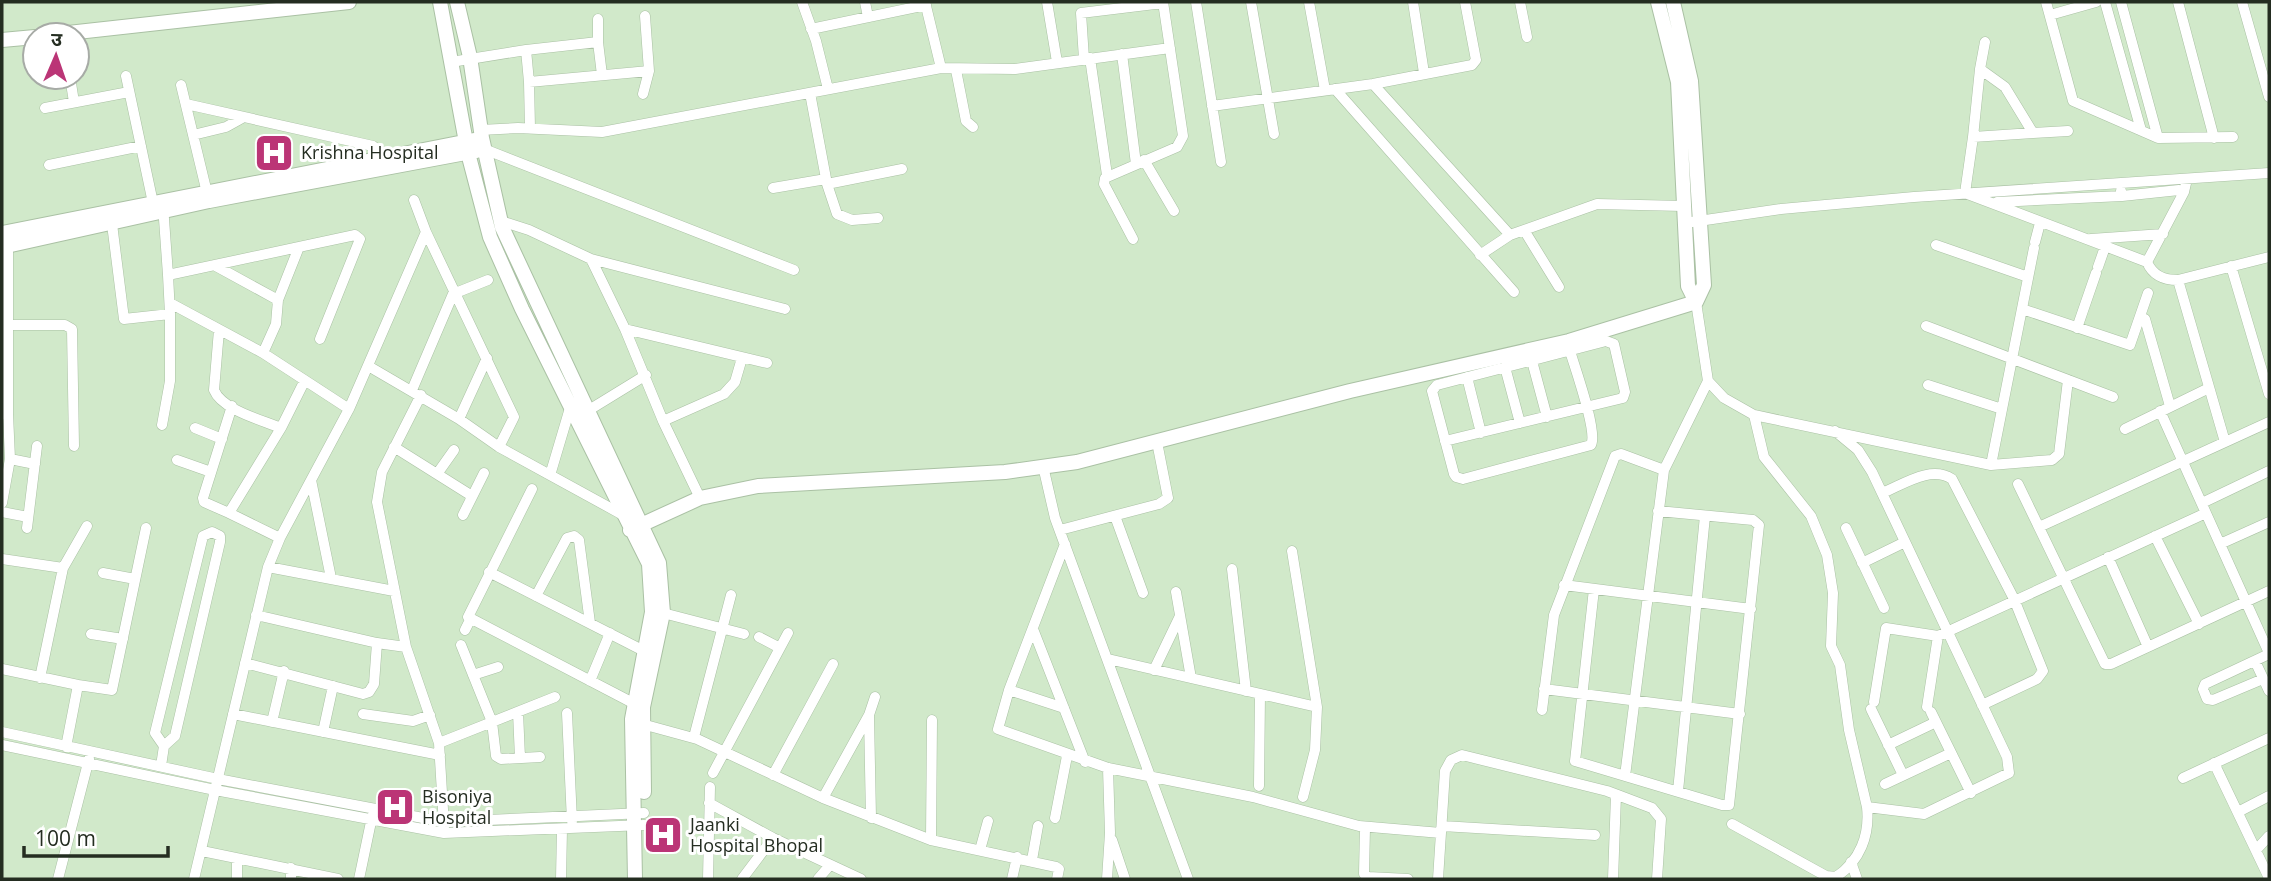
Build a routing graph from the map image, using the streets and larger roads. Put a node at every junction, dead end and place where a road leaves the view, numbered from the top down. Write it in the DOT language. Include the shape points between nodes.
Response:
graph roads {
  1 [pos="349,2"];
  2 [pos="440,2"];
  3 [pos="457,2"];
  4 [pos="802,2"];
  5 [pos="866,2"];
  6 [pos="1047,2"];
  7 [pos="1163,2"];
  8 [pos="1196,2"];
  9 [pos="1251,2"];
  10 [pos="1309,2"];
  11 [pos="1413,2"];
  12 [pos="1465,2"];
  13 [pos="1520,2"];
  14 [pos="1658,2"];
  15 [pos="1673,2"];
  16 [pos="2046,2"];
  17 [pos="2096,2"];
  18 [pos="2105,2"];
  19 [pos="2121,2"];
  20 [pos="2178,2"];
  21 [pos="2242,2"];
  22 [pos="926,4"];
  23 [pos="2050,15"];
  24 [pos="645,16"];
  25 [pos="868,17"];
  26 [pos="597,19"];
  27 [pos="811,29"];
  28 [pos="91,31"];
  29 [pos="1527,37"];
  30 [pos="21,38"];
  31 [pos="2,40"];
  32 [pos="598,42"];
  33 [pos="1985,42"];
  34 [pos="1170,48"];
  35 [pos="526,50"];
  36 [pos="1122,54"];
  37 [pos="470,57"];
  38 [pos="1087,59"];
  39 [pos="451,62"];
  40 [pos="1057,62"];
  41 [pos="941,68"];
  42 [pos="1980,69"];
  43 [pos="956,70"];
  44 [pos="649,71"];
  45 [pos="1424,73"];
  46 [pos="602,75"];
  47 [pos="126,76"];
  48 [pos="529,82"];
  49 [pos="1373,84"];
  50 [pos="181,85"];
  51 [pos="828,89"];
  52 [pos="1330,89"];
  53 [pos="73,91"];
  54 [pos="129,92"];
  55 [pos="810,93"];
  56 [pos="643,94"];
  57 [pos="2269,97"];
  58 [pos="1268,98"];
  59 [pos="75,103"];
  60 [pos="186,104"];
  61 [pos="1212,106"];
  62 [pos="45,108"];
  63 [pos="244,117"];
  64 [pos="973,127"];
  65 [pos="530,128"];
  66 [pos="2140,130"];
  67 [pos="2068,131"];
  68 [pos="2033,133"];
  69 [pos="1274,134"];
  70 [pos="193,135"];
  71 [pos="1973,137"];
  72 [pos="2233,137"];
  73 [pos="2158,138"];
  74 [pos="2214,138"];
  75 [pos="482,139"];
  76 [pos="141,146"];
  77 [pos="467,147"];
  78 [pos="389,157"];
  79 [pos="1140,162"];
  80 [pos="1221,162"];
  81 [pos="49,165"];
  82 [pos="902,169"];
  83 [pos="2269,173"];
  84 [pos="1107,176"];
  85 [pos="2187,179"];
  86 [pos="827,181"];
  87 [pos="2120,184"];
  88 [pos="773,188"];
  89 [pos="2184,192"];
  90 [pos="1965,193"];
  91 [pos="208,196"];
  92 [pos="2122,196"];
  93 [pos="414,200"];
  94 [pos="1992,203"];
  95 [pos="160,206"];
  96 [pos="1683,206"];
  97 [pos="1174,211"];
  98 [pos="878,218"];
  99 [pos="501,221"];
  100 [pos="1701,222"];
  101 [pos="1685,223"];
  102 [pos="2040,223"];
  103 [pos="112,225"];
  104 [pos="1524,230"];
  105 [pos="426,232"];
  106 [pos="2163,234"];
  107 [pos="1510,235"];
  108 [pos="1133,239"];
  109 [pos="2087,240"];
  110 [pos="4,242"];
  111 [pos="1936,244"];
  112 [pos="299,247"];
  113 [pos="2105,247"];
  114 [pos="1480,255"];
  115 [pos="2269,257"];
  116 [pos="592,259"];
  117 [pos="2147,262"];
  118 [pos="214,265"];
  119 [pos="2231,267"];
  120 [pos="794,270"];
  121 [pos="168,275"];
  122 [pos="2028,277"];
  123 [pos="488,280"];
  124 [pos="2178,280"];
  125 [pos="1559,287"];
  126 [pos="1514,292"];
  127 [pos="2148,293"];
  128 [pos="453,294"];
  129 [pos="278,300"];
  130 [pos="1696,302"];
  131 [pos="170,309"];
  132 [pos="785,309"];
  133 [pos="2022,309"];
  134 [pos="2145,319"];
  135 [pos="8,325"];
  136 [pos="1926,326"];
  137 [pos="2077,328"];
  138 [pos="625,329"];
  139 [pos="219,330"];
  140 [pos="320,340"];
  141 [pos="1570,351"];
  142 [pos="263,353"];
  143 [pos="487,358"];
  144 [pos="742,358"];
  145 [pos="1519,358"];
  146 [pos="2012,359"];
  147 [pos="1532,360"];
  148 [pos="767,363"];
  149 [pos="370,367"];
  150 [pos="1505,367"];
  151 [pos="646,375"];
  152 [pos="1467,377"];
  153 [pos="2068,380"];
  154 [pos="1708,381"];
  155 [pos="304,382"];
  156 [pos="1928,385"];
  157 [pos="2209,388"];
  158 [pos="416,393"];
  159 [pos="2269,394"];
  160 [pos="2113,397"];
  161 [pos="232,407"];
  162 [pos="570,408"];
  163 [pos="1586,408"];
  164 [pos="2165,409"];
  165 [pos="349,410"];
  166 [pos="589,410"];
  167 [pos="2002,410"];
  168 [pos="5,414"];
  169 [pos="1754,415"];
  170 [pos="1547,417"];
  171 [pos="459,419"];
  172 [pos="663,421"];
  173 [pos="2269,422"];
  174 [pos="1520,423"];
  175 [pos="162,425"];
  176 [pos="195,428"];
  177 [pos="281,428"];
  178 [pos="2125,429"];
  179 [pos="1835,431"];
  180 [pos="1481,432"];
  181 [pos="222,439"];
  182 [pos="1445,441"];
  183 [pos="1157,442"];
  184 [pos="2225,442"];
  185 [pos="37,446"];
  186 [pos="74,446"];
  187 [pos="394,447"];
  188 [pos="499,447"];
  189 [pos="454,450"];
  190 [pos="10,459"];
  191 [pos="177,460"];
  192 [pos="2183,461"];
  193 [pos="35,464"];
  194 [pos="1991,465"];
  195 [pos="1043,466"];
  196 [pos="1664,470"];
  197 [pos="2269,471"];
  198 [pos="211,472"];
  199 [pos="484,472"];
  200 [pos="551,472"];
  201 [pos="437,474"];
  202 [pos="311,480"];
  203 [pos="2018,484"];
  204 [pos="532,489"];
  205 [pos="1882,493"];
  206 [pos="472,496"];
  207 [pos="701,498"];
  208 [pos="2,503"];
  209 [pos="2204,508"];
  210 [pos="1658,511"];
  211 [pos="2,512"];
  212 [pos="229,513"];
  213 [pos="463,515"];
  214 [pos="623,515"];
  215 [pos="1115,516"];
  216 [pos="1705,516"];
  217 [pos="2269,522"];
  218 [pos="86,526"];
  219 [pos="636,527"];
  220 [pos="2039,527"];
  221 [pos="146,528"];
  222 [pos="1846,528"];
  223 [pos="1060,530"];
  224 [pos="2155,536"];
  225 [pos="280,538"];
  226 [pos="1905,542"];
  227 [pos="1065,544"];
  228 [pos="2220,544"];
  229 [pos="1292,551"];
  230 [pos="2108,557"];
  231 [pos="2,559"];
  232 [pos="1863,563"];
  233 [pos="268,567"];
  234 [pos="64,568"];
  235 [pos="1232,569"];
  236 [pos="489,572"];
  237 [pos="103,573"];
  238 [pos="331,578"];
  239 [pos="2063,578"];
  240 [pos="135,579"];
  241 [pos="1564,585"];
  242 [pos="1594,589"];
  243 [pos="394,591"];
  244 [pos="2269,591"];
  245 [pos="1176,592"];
  246 [pos="1143,593"];
  247 [pos="731,595"];
  248 [pos="536,596"];
  249 [pos="1648,596"];
  250 [pos="2014,599"];
  251 [pos="1697,602"];
  252 [pos="2246,602"];
  253 [pos="185,605"];
  254 [pos="1884,608"];
  255 [pos="1751,609"];
  256 [pos="204,611"];
  257 [pos="663,613"];
  258 [pos="256,615"];
  259 [pos="1180,616"];
  260 [pos="471,618"];
  261 [pos="590,623"];
  262 [pos="2199,624"];
  263 [pos="722,629"];
  264 [pos="1032,629"];
  265 [pos="465,630"];
  266 [pos="788,633"];
  267 [pos="1942,633"];
  268 [pos="90,634"];
  269 [pos="610,634"];
  270 [pos="744,634"];
  271 [pos="759,637"];
  272 [pos="123,639"];
  273 [pos="377,643"];
  274 [pos="461,645"];
  275 [pos="406,646"];
  276 [pos="2148,647"];
  277 [pos="780,648"];
  278 [pos="644,651"];
  279 [pos="2269,653"];
  280 [pos="1108,659"];
  281 [pos="2255,661"];
  282 [pos="245,663"];
  283 [pos="833,664"];
  284 [pos="498,667"];
  285 [pos="2,669"];
  286 [pos="1154,670"];
  287 [pos="284,671"];
  288 [pos="473,675"];
  289 [pos="40,678"];
  290 [pos="1191,678"];
  291 [pos="2263,679"];
  292 [pos="590,681"];
  293 [pos="78,685"];
  294 [pos="333,686"];
  295 [pos="1544,689"];
  296 [pos="1009,690"];
  297 [pos="1246,691"];
  298 [pos="2269,691"];
  299 [pos="1260,694"];
  300 [pos="1582,694"];
  301 [pos="555,697"];
  302 [pos="875,697"];
  303 [pos="1634,701"];
  304 [pos="633,702"];
  305 [pos="1982,705"];
  306 [pos="1317,707"];
  307 [pos="1687,707"];
  308 [pos="1064,708"];
  309 [pos="1542,710"];
  310 [pos="518,712"];
  311 [pos="567,713"];
  312 [pos="233,714"];
  313 [pos="1740,714"];
  314 [pos="1931,714"];
  315 [pos="363,715"];
  316 [pos="430,715"];
  317 [pos="869,715"];
  318 [pos="932,720"];
  319 [pos="272,722"];
  320 [pos="492,722"];
  321 [pos="642,724"];
  322 [pos="2,732"];
  323 [pos="323,732"];
  324 [pos="694,737"];
  325 [pos="2269,738"];
  326 [pos="439,743"];
  327 [pos="2,745"];
  328 [pos="1888,745"];
  329 [pos="164,746"];
  330 [pos="66,747"];
  331 [pos="91,751"];
  332 [pos="726,751"];
  333 [pos="1951,753"];
  334 [pos="440,755"];
  335 [pos="1067,756"];
  336 [pos="540,757"];
  337 [pos="520,758"];
  338 [pos="1085,762"];
  339 [pos="88,763"];
  340 [pos="2214,763"];
  341 [pos="161,766"];
  342 [pos="1108,768"];
  343 [pos="713,773"];
  344 [pos="773,775"];
  345 [pos="1903,775"];
  346 [pos="1625,776"];
  347 [pos="1151,777"];
  348 [pos="2183,778"];
  349 [pos="218,779"];
  350 [pos="1885,783"];
  351 [pos="1259,786"];
  352 [pos="710,787"];
  353 [pos="215,790"];
  354 [pos="1678,791"];
  355 [pos="1971,793"];
  356 [pos="1616,794"];
  357 [pos="2269,796"];
  358 [pos="1303,797"];
  359 [pos="823,798"];
  360 [pos="709,803"];
  361 [pos="1867,807"];
  362 [pos="374,810"];
  363 [pos="2238,812"];
  364 [pos="572,817"];
  365 [pos="871,818"];
  366 [pos="1055,818"];
  367 [pos="639,819"];
  368 [pos="371,821"];
  369 [pos="988,821"];
  370 [pos="444,822"];
  371 [pos="1732,824"];
  372 [pos="1038,826"];
  373 [pos="1365,827"];
  374 [pos="567,829"];
  375 [pos="1441,829"];
  376 [pos="444,833"];
  377 [pos="1110,833"];
  378 [pos="1595,835"];
  379 [pos="2269,836"];
  380 [pos="773,838"];
  381 [pos="931,839"];
  382 [pos="979,850"];
  383 [pos="2256,850"];
  384 [pos="202,851"];
  385 [pos="1017,857"];
  386 [pos="237,859"];
  387 [pos="1853,859"];
  388 [pos="1032,860"];
  389 [pos="830,865"];
  390 [pos="292,868"];
  391 [pos="2269,878"];
  392 [pos="58,879"];
  393 [pos="194,879"];
  394 [pos="237,879"];
  395 [pos="291,879"];
  396 [pos="338,879"];
  397 [pos="359,879"];
  398 [pos="561,879"];
  399 [pos="635,879"];
  400 [pos="645,879"];
  401 [pos="708,879"];
  402 [pos="742,879"];
  403 [pos="818,879"];
  404 [pos="861,879"];
  405 [pos="1012,879"];
  406 [pos="1057,879"];
  407 [pos="1107,879"];
  408 [pos="1125,879"];
  409 [pos="1188,879"];
  410 [pos="1408,879"];
  411 [pos="1438,879"];
  412 [pos="1613,879"];
  413 [pos="1657,879"];
  414 [pos="1857,879"];
  1 -- 28 [label="street"];
  2 -- 39 [label="street"];
  3 -- 37 [label="street"];
  4 -- 27 [label="street"];
  5 -- 25 [label="street"];
  6 -- 40 [label="street"];
  7 -- 34 [label="street"];
  7 -- 38 [label="street" via="1081,13"];
  8 -- 61 [label="street"];
  9 -- 58 [label="street"];
  10 -- 52 [label="street"];
  11 -- 45 [label="street"];
  12 -- 45 [label="street" via="1475,62"];
  13 -- 29 [label="street"];
  14 -- 96 [label="street" via="1677,74"];
  15 -- 100 [label="street" via="1691,81"];
  16 -- 23 [label="street"];
  17 -- 23 [label="street"];
  18 -- 66 [label="street"];
  19 -- 73 [label="street"];
  20 -- 74 [label="street"];
  21 -- 57 [label="street"];
  22 -- 25 [label="street"];
  22 -- 41 [label="street"];
  23 -- 66 [label="street" via="2070,97"];
  24 -- 44 [label="street"];
  25 -- 27 [label="street"];
  26 -- 32 [label="street"];
  27 -- 51 [label="street"];
  30 -- 31 [label="street"];
  32 -- 35 [label="street"];
  32 -- 46 [label="street"];
  33 -- 42 [label="street"];
  34 -- 36 [label="street"];
  34 -- 79 [label="street" via="1182,141"];
  35 -- 37 [label="street"];
  35 -- 48 [label="street"];
  36 -- 38 [label="street"];
  36 -- 79 [label="street"];
  37 -- 39 [label="street"];
  37 -- 75 [label="street"];
  38 -- 40 [label="street"];
  38 -- 84 [label="street"];
  39 -- 77 [label="street"];
  40 -- 43 [label="street" via="1016,69"];
  41 -- 43 [label="street"];
  41 -- 51 [label="street"];
  42 -- 68 [label="street" via="2005,87"];
  42 -- 71 [label="street"];
  43 -- 64 [label="street" via="966,121"];
  44 -- 46 [label="street"];
  44 -- 56 [label="street"];
  45 -- 49 [label="street"];
  46 -- 48 [label="street"];
  47 -- 54 [label="street"];
  48 -- 65 [label="street"];
  49 -- 52 [label="street"];
  49 -- 107 [label="street"];
  50 -- 60 [label="street"];
  51 -- 55 [label="street"];
  52 -- 58 [label="street"];
  52 -- 114 [label="street"];
  53 -- 59 [label="street"];
  54 -- 59 [label="street"];
  54 -- 76 [label="street"];
  55 -- 65 [label="street" via="602,132"];
  55 -- 86 [label="street"];
  58 -- 61 [label="street"];
  58 -- 69 [label="street"];
  59 -- 62 [label="street"];
  60 -- 63 [label="street"];
  60 -- 70 [label="street"];
  61 -- 80 [label="street"];
  63 -- 70 [label="street"];
  63 -- 78 [label="street" via="373,146"];
  65 -- 75 [label="street"];
  66 -- 73 [label="street"];
  67 -- 68 [label="street"];
  68 -- 71 [label="street"];
  70 -- 91 [label="street"];
  71 -- 90 [label="street"];
  72 -- 74 [label="street"];
  73 -- 74 [label="street"];
  75 -- 77 [label="street"];
  75 -- 99 [label="street"];
  75 -- 120 [label="street"];
  76 -- 81 [label="street"];
  76 -- 95 [label="street"];
  77 -- 78 [label="street"];
  77 -- 91 [label="street"];
  77 -- 162 [label="street" via="491,237"];
  78 -- 91 [label="street"];
  79 -- 84 [label="street"];
  79 -- 97 [label="street"];
  82 -- 86 [label="street"];
  83 -- 85 [label="street"];
  84 -- 108 [label="street" via="1104,184"];
  85 -- 87 [label="street"];
  85 -- 89 [label="street"];
  86 -- 88 [label="street"];
  86 -- 98 [label="street" via="840,218"];
  87 -- 90 [label="street"];
  87 -- 92 [label="street"];
  89 -- 92 [label="street"];
  89 -- 106 [label="street"];
  90 -- 94 [label="street"];
  90 -- 100 [label="street" via="1782,209"];
  91 -- 95 [label="street"];
  92 -- 94 [label="street"];
  93 -- 105 [label="street"];
  94 -- 102 [label="street"];
  95 -- 103 [label="street"];
  95 -- 110 [label="street"];
  95 -- 121 [label="street"];
  96 -- 101 [label="street"];
  96 -- 104 [label="street" via="1597,204"];
  99 -- 116 [label="street"];
  99 -- 166 [label="street"];
  100 -- 101 [label="street"];
  100 -- 130 [label="street" via="1704,285"];
  101 -- 130 [label="street" via="1688,286"];
  102 -- 109 [label="street"];
  102 -- 122 [label="street"];
  103 -- 110 [label="street"];
  103 -- 131 [label="street" via="122,317"];
  104 -- 107 [label="street"];
  104 -- 125 [label="street"];
  105 -- 128 [label="street"];
  105 -- 149 [label="street"];
  106 -- 109 [label="street"];
  106 -- 117 [label="street"];
  107 -- 114 [label="street"];
  109 -- 113 [label="street"];
  110 -- 135 [label="street"];
  111 -- 122 [label="street"];
  112 -- 118 [label="street"];
  112 -- 129 [label="street"];
  112 -- 140 [label="street" via="355,235 360,240"];
  113 -- 117 [label="street"];
  113 -- 137 [label="street"];
  114 -- 126 [label="street"];
  115 -- 119 [label="street"];
  116 -- 132 [label="street"];
  116 -- 138 [label="street"];
  117 -- 124 [label="street" via="2165,280"];
  118 -- 121 [label="street"];
  118 -- 129 [label="street"];
  119 -- 124 [label="street"];
  119 -- 159 [label="street"];
  121 -- 131 [label="street"];
  122 -- 133 [label="street"];
  123 -- 128 [label="street"];
  124 -- 157 [label="street"];
  127 -- 137 [label="street" via="2130,345"];
  128 -- 143 [label="street"];
  128 -- 158 [label="street"];
  129 -- 142 [label="street" via="276,324"];
  130 -- 145 [label="street"];
  130 -- 154 [label="street"];
  131 -- 139 [label="street"];
  131 -- 175 [label="street" via="170,382"];
  133 -- 137 [label="street"];
  133 -- 146 [label="street"];
  134 -- 164 [label="street"];
  135 -- 168 [label="street"];
  135 -- 186 [label="street" via="65,325 72,329"];
  136 -- 146 [label="street"];
  138 -- 144 [label="street"];
  138 -- 151 [label="street"];
  139 -- 142 [label="street"];
  139 -- 161 [label="street" via="214,390"];
  141 -- 147 [label="street"];
  141 -- 163 [label="street"];
  141 -- 163 [label="street" via="1606,341 1614,344 1625,396"];
  142 -- 155 [label="street"];
  143 -- 171 [label="street"];
  143 -- 188 [label="street" via="514,417"];
  144 -- 148 [label="street"];
  144 -- 172 [label="street" via="735,382 724,394"];
  145 -- 147 [label="street"];
  145 -- 150 [label="street"];
  145 -- 183 [label="street" via="1350,391"];
  146 -- 153 [label="street"];
  146 -- 167 [label="street"];
  147 -- 170 [label="street"];
  149 -- 158 [label="street"];
  149 -- 165 [label="street"];
  150 -- 152 [label="street"];
  150 -- 174 [label="street"];
  151 -- 166 [label="street"];
  151 -- 172 [label="street"];
  152 -- 180 [label="street"];
  152 -- 182 [label="street" via="1433,389"];
  153 -- 160 [label="street"];
  153 -- 194 [label="street" via="2058,456"];
  154 -- 169 [label="street" via="1724,398"];
  154 -- 196 [label="street"];
  155 -- 165 [label="street"];
  155 -- 177 [label="street"];
  156 -- 167 [label="street"];
  157 -- 164 [label="street"];
  157 -- 184 [label="street"];
  158 -- 171 [label="street"];
  158 -- 187 [label="street"];
  161 -- 177 [label="street"];
  161 -- 181 [label="street"];
  162 -- 200 [label="street"];
  162 -- 214 [label="street"];
  163 -- 170 [label="street"];
  163 -- 182 [label="street" via="1594,440 1588,447 1463,478 1454,474"];
  164 -- 178 [label="street"];
  164 -- 192 [label="street"];
  165 -- 202 [label="street"];
  166 -- 219 [label="street"];
  167 -- 194 [label="street"];
  168 -- 190 [label="street"];
  169 -- 179 [label="street"];
  169 -- 361 [label="street" via="1764,457 1811,516 1827,555 1833,593 1831,646 1840,665"];
  170 -- 174 [label="street"];
  171 -- 188 [label="street"];
  172 -- 207 [label="street"];
  173 -- 184 [label="street"];
  174 -- 180 [label="street"];
  176 -- 181 [label="street"];
  177 -- 212 [label="street"];
  179 -- 194 [label="street"];
  179 -- 205 [label="street" via="1858,450"];
  180 -- 182 [label="street"];
  181 -- 198 [label="street"];
  183 -- 195 [label="street"];
  183 -- 215 [label="street" via="1168,498"];
  184 -- 192 [label="street"];
  185 -- 193 [label="street"];
  187 -- 201 [label="street"];
  187 -- 243 [label="street" via="377,495"];
  188 -- 200 [label="street"];
  189 -- 201 [label="street"];
  190 -- 193 [label="street"];
  190 -- 208 [label="street"];
  191 -- 198 [label="street"];
  192 -- 209 [label="street"];
  192 -- 220 [label="street"];
  193 -- 211 [label="street" via="27,522"];
  195 -- 207 [label="street" via="884,481 758,486"];
  195 -- 223 [label="street"];
  196 -- 210 [label="street"];
  196 -- 241 [label="street" via="1621,454 1615,456"];
  197 -- 209 [label="street"];
  198 -- 212 [label="street" via="203,500"];
  199 -- 206 [label="street"];
  200 -- 214 [label="street"];
  201 -- 206 [label="street"];
  202 -- 225 [label="street"];
  202 -- 238 [label="street"];
  203 -- 220 [label="street"];
  204 -- 236 [label="street"];
  205 -- 226 [label="street"];
  205 -- 250 [label="street" via="1932,472 1952,479"];
  206 -- 213 [label="street"];
  207 -- 219 [label="street"];
  209 -- 224 [label="street"];
  209 -- 228 [label="street"];
  210 -- 216 [label="street"];
  210 -- 249 [label="street"];
  212 -- 225 [label="street"];
  214 -- 219 [label="street"];
  215 -- 223 [label="street"];
  215 -- 246 [label="street"];
  216 -- 251 [label="street"];
  216 -- 255 [label="street" via="1759,523"];
  217 -- 228 [label="street"];
  218 -- 234 [label="street"];
  219 -- 257 [label="street" via="659,563"];
  219 -- 278 [label="street" via="652,586"];
  220 -- 239 [label="street"];
  221 -- 240 [label="street"];
  222 -- 232 [label="street"];
  223 -- 227 [label="street"];
  224 -- 230 [label="street"];
  224 -- 262 [label="street"];
  225 -- 233 [label="street"];
  226 -- 232 [label="street"];
  226 -- 267 [label="street"];
  227 -- 264 [label="street"];
  227 -- 280 [label="street"];
  228 -- 252 [label="street"];
  229 -- 306 [label="street"];
  230 -- 239 [label="street"];
  230 -- 276 [label="street"];
  231 -- 234 [label="street"];
  232 -- 254 [label="street"];
  233 -- 238 [label="street"];
  233 -- 258 [label="street"];
  234 -- 289 [label="street"];
  235 -- 297 [label="street"];
  236 -- 248 [label="street"];
  236 -- 260 [label="street" via="468,613"];
  237 -- 240 [label="street"];
  238 -- 243 [label="street"];
  239 -- 250 [label="street"];
  239 -- 276 [label="street" via="2105,664"];
  240 -- 272 [label="street"];
  241 -- 242 [label="street"];
  241 -- 295 [label="street" via="1551,627"];
  242 -- 249 [label="street"];
  242 -- 300 [label="street"];
  243 -- 275 [label="street"];
  244 -- 252 [label="street"];
  245 -- 259 [label="street"];
  247 -- 263 [label="street"];
  248 -- 261 [label="street"];
  248 -- 261 [label="street" via="567,538 577,537"];
  249 -- 251 [label="street"];
  249 -- 303 [label="street"];
  250 -- 267 [label="street"];
  250 -- 305 [label="street" via="2043,671 2038,679"];
  251 -- 255 [label="street"];
  251 -- 307 [label="street"];
  252 -- 262 [label="street"];
  252 -- 279 [label="street"];
  253 -- 256 [label="street"];
  253 -- 256 [label="street" via="203,536 212,532 220,536 220,542"];
  253 -- 329 [label="street" via="155,733"];
  255 -- 313 [label="street"];
  256 -- 329 [label="street" via="174,736"];
  257 -- 263 [label="street"];
  257 -- 321 [label="street"];
  258 -- 273 [label="street"];
  258 -- 282 [label="street"];
  259 -- 286 [label="street"];
  259 -- 290 [label="street"];
  260 -- 265 [label="street"];
  260 -- 292 [label="street"];
  261 -- 269 [label="street"];
  262 -- 276 [label="street"];
  263 -- 270 [label="street"];
  263 -- 324 [label="street"];
  264 -- 296 [label="street"];
  264 -- 308 [label="street"];
  266 -- 277 [label="street"];
  267 -- 305 [label="street"];
  267 -- 314 [label="street"];
  267 -- 328 [label="street" via="1886,628 1873,705"];
  268 -- 272 [label="street"];
  269 -- 278 [label="street"];
  269 -- 292 [label="street"];
  271 -- 277 [label="street"];
  272 -- 293 [label="street" via="111,691"];
  273 -- 275 [label="street"];
  273 -- 294 [label="street" via="374,684 369,692"];
  274 -- 288 [label="street"];
  275 -- 316 [label="street"];
  277 -- 332 [label="street"];
  278 -- 304 [label="street"];
  279 -- 281 [label="street"];
  280 -- 286 [label="street"];
  280 -- 347 [label="street"];
  281 -- 291 [label="street"];
  281 -- 291 [label="street" via="2205,684 2207,699"];
  282 -- 287 [label="street"];
  282 -- 312 [label="street"];
  283 -- 344 [label="street"];
  284 -- 288 [label="street"];
  285 -- 289 [label="street"];
  286 -- 290 [label="street"];
  287 -- 294 [label="street"];
  287 -- 319 [label="street"];
  288 -- 320 [label="street"];
  289 -- 293 [label="street"];
  290 -- 297 [label="street"];
  291 -- 298 [label="street"];
  292 -- 304 [label="street"];
  293 -- 330 [label="street"];
  294 -- 323 [label="street"];
  295 -- 300 [label="street"];
  295 -- 309 [label="street"];
  296 -- 308 [label="street"];
  296 -- 335 [label="street" via="998,729"];
  297 -- 299 [label="street"];
  299 -- 306 [label="street"];
  299 -- 351 [label="street"];
  300 -- 303 [label="street"];
  300 -- 346 [label="street" via="1575,761"];
  301 -- 310 [label="street"];
  302 -- 317 [label="street"];
  303 -- 307 [label="street"];
  303 -- 346 [label="street"];
  304 -- 367 [label="street"];
  305 -- 355 [label="street" via="2009,769 2006,776"];
  306 -- 358 [label="street" via="1315,750"];
  307 -- 313 [label="street"];
  307 -- 354 [label="street"];
  308 -- 338 [label="street"];
  310 -- 320 [label="street"];
  310 -- 337 [label="street"];
  311 -- 364 [label="street"];
  312 -- 319 [label="street"];
  312 -- 349 [label="street"];
  313 -- 354 [label="street" via="1729,805"];
  314 -- 328 [label="street"];
  314 -- 333 [label="street"];
  315 -- 316 [label="street" via="413,720"];
  316 -- 326 [label="street"];
  317 -- 359 [label="street"];
  317 -- 365 [label="street"];
  318 -- 381 [label="street"];
  319 -- 323 [label="street"];
  320 -- 326 [label="street"];
  320 -- 337 [label="street" via="496,756"];
  321 -- 324 [label="street"];
  321 -- 367 [label="street"];
  322 -- 330 [label="street"];
  323 -- 334 [label="street"];
  324 -- 332 [label="street"];
  325 -- 340 [label="street"];
  326 -- 334 [label="street"];
  327 -- 339 [label="street"];
  328 -- 345 [label="street"];
  329 -- 341 [label="street"];
  330 -- 331 [label="street"];
  331 -- 339 [label="street"];
  331 -- 341 [label="street"];
  332 -- 343 [label="street"];
  332 -- 344 [label="street"];
  333 -- 345 [label="street"];
  333 -- 355 [label="street"];
  334 -- 370 [label="street"];
  335 -- 338 [label="street"];
  335 -- 366 [label="street"];
  336 -- 337 [label="street"];
  338 -- 342 [label="street"];
  339 -- 353 [label="street"];
  339 -- 392 [label="street"];
  340 -- 348 [label="street"];
  340 -- 363 [label="street"];
  341 -- 349 [label="street"];
  342 -- 347 [label="street"];
  342 -- 377 [label="street"];
  344 -- 359 [label="street"];
  345 -- 350 [label="street"];
  346 -- 354 [label="street"];
  347 -- 373 [label="street" via="1253,797"];
  347 -- 409 [label="street"];
  349 -- 353 [label="street"];
  349 -- 362 [label="street"];
  352 -- 360 [label="street"];
  353 -- 368 [label="street"];
  353 -- 384 [label="street"];
  355 -- 361 [label="street" via="1924,814"];
  356 -- 375 [label="street" via="1462,755 1451,760 1445,771"];
  356 -- 412 [label="street"];
  356 -- 413 [label="street" via="1652,808 1660,816"];
  357 -- 363 [label="street"];
  359 -- 365 [label="street"];
  360 -- 380 [label="street"];
  360 -- 401 [label="street"];
  361 -- 387 [label="street" via="1868,831"];
  362 -- 368 [label="street"];
  362 -- 370 [label="street"];
  363 -- 383 [label="street"];
  364 -- 367 [label="street"];
  364 -- 370 [label="street"];
  364 -- 374 [label="street"];
  365 -- 381 [label="street"];
  367 -- 374 [label="street"];
  367 -- 399 [label="street"];
  367 -- 400 [label="street"];
  368 -- 376 [label="street"];
  368 -- 397 [label="street"];
  369 -- 382 [label="street"];
  370 -- 376 [label="street"];
  371 -- 387 [label="street" via="1826,876 1839,875"];
  372 -- 388 [label="street"];
  373 -- 375 [label="street"];
  373 -- 410 [label="street" via="1364,874"];
  374 -- 376 [label="street"];
  374 -- 398 [label="street"];
  375 -- 378 [label="street"];
  375 -- 411 [label="street"];
  377 -- 407 [label="street"];
  377 -- 408 [label="street"];
  379 -- 383 [label="street"];
  380 -- 389 [label="street"];
  380 -- 402 [label="street"];
  381 -- 382 [label="street"];
  382 -- 385 [label="street"];
  383 -- 391 [label="street"];
  384 -- 386 [label="street"];
  384 -- 393 [label="street"];
  385 -- 388 [label="street"];
  385 -- 405 [label="street"];
  386 -- 390 [label="street"];
  386 -- 394 [label="street"];
  387 -- 414 [label="street"];
  388 -- 406 [label="street" via="1058,868"];
  389 -- 403 [label="street"];
  389 -- 404 [label="street"];
  390 -- 395 [label="street"];
  390 -- 396 [label="street"];
}
